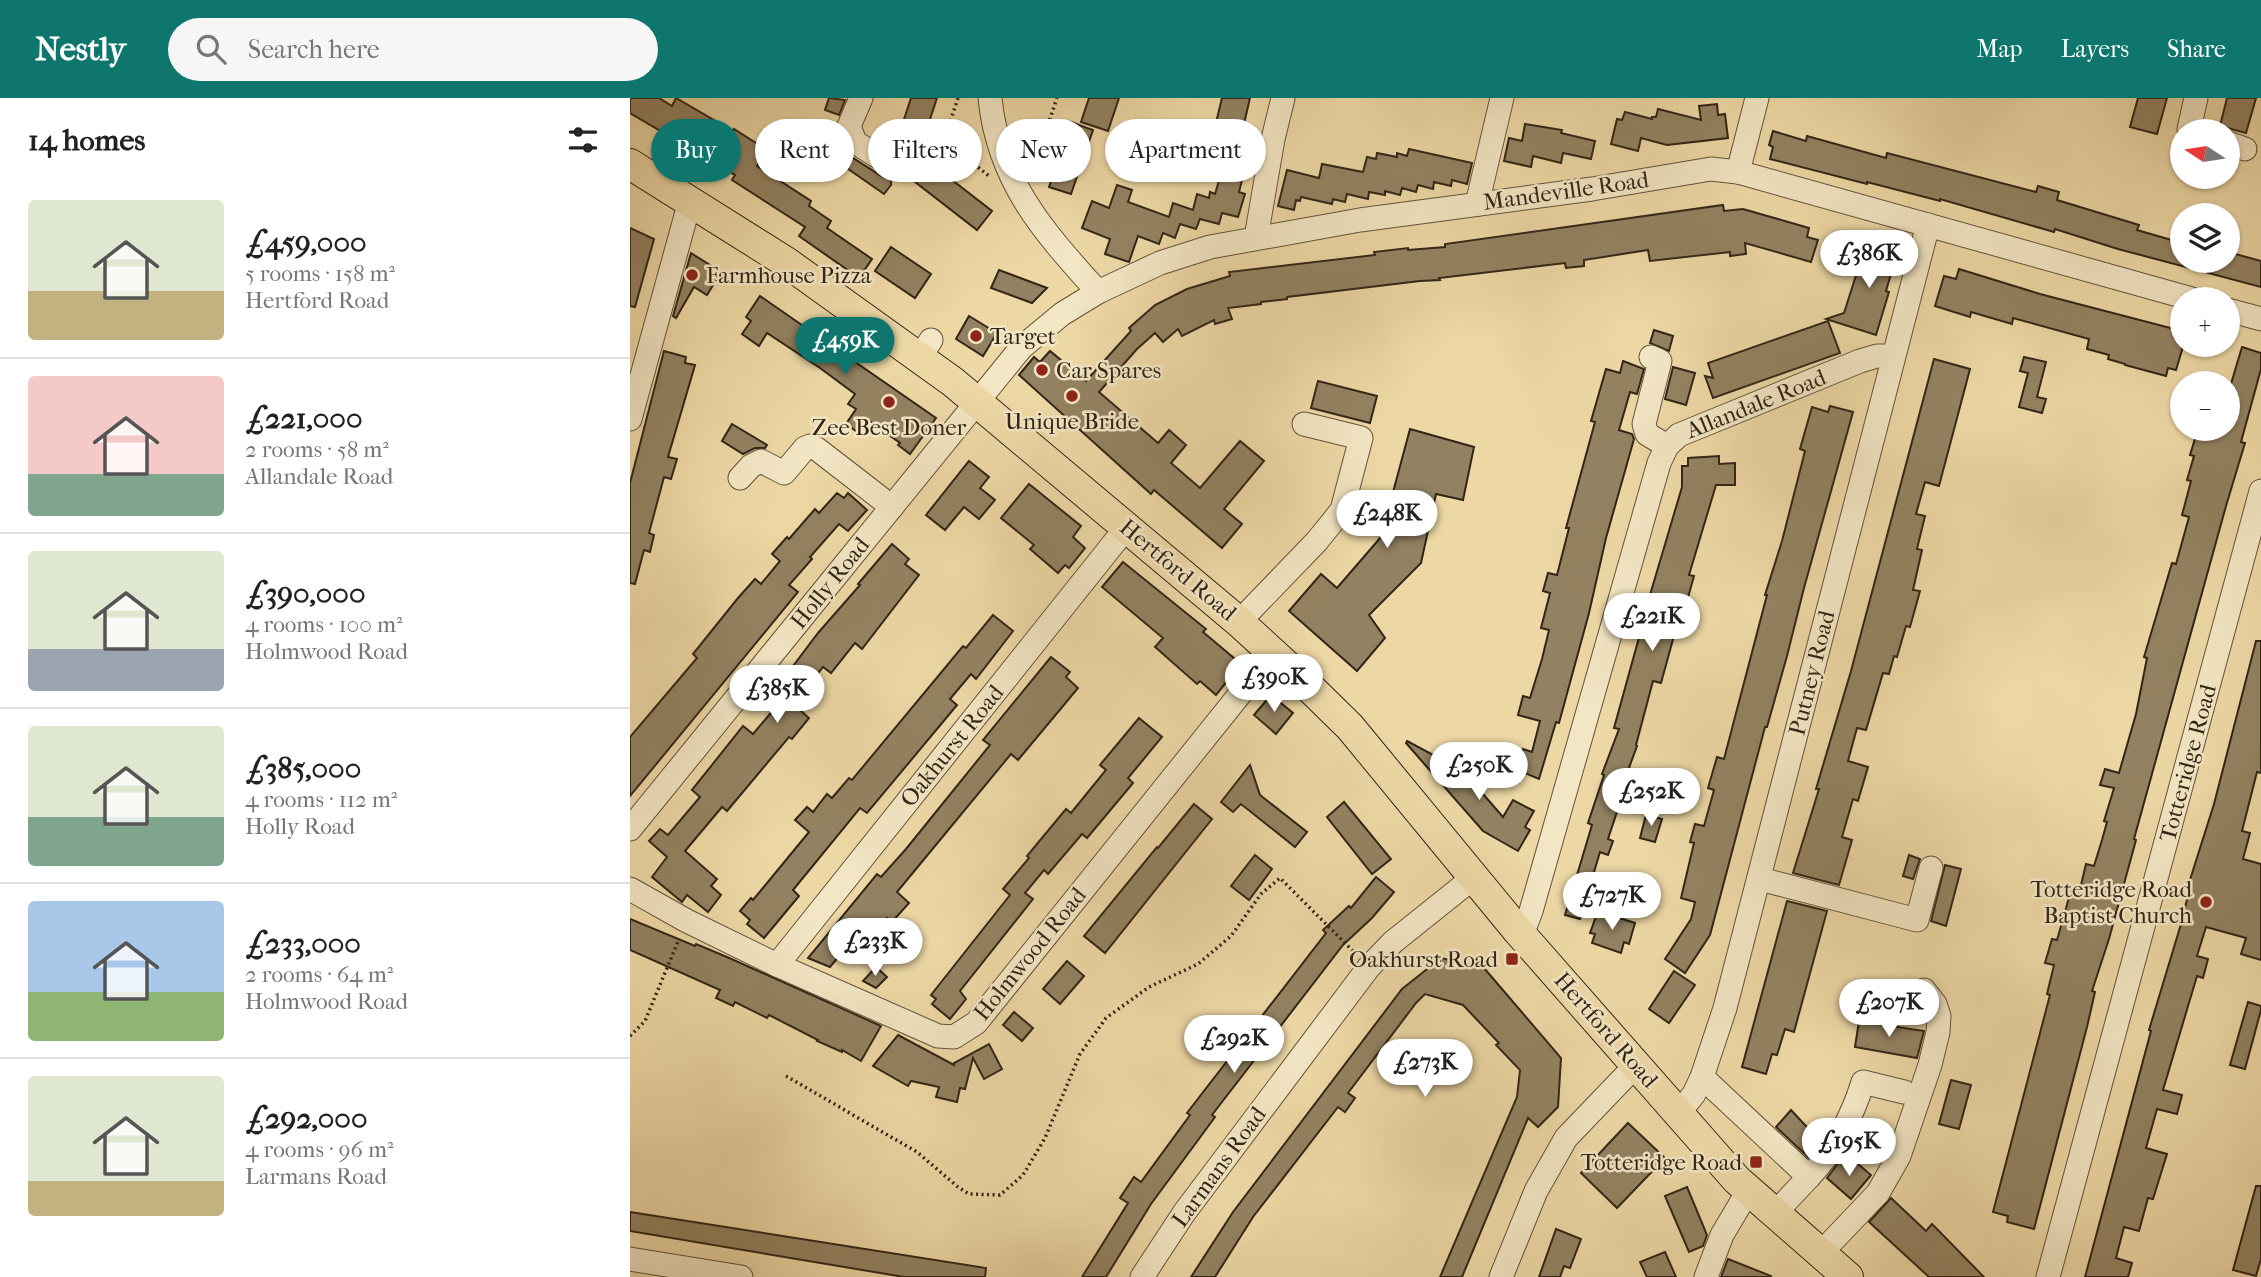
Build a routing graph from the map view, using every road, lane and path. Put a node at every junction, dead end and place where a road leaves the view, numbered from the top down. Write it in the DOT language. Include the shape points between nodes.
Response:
graph roads {
  1 [pos="861,98"];
  2 [pos="958,98"];
  3 [pos="990,98"];
  4 [pos="1057,98"];
  5 [pos="1283,98"];
  6 [pos="1502,98"];
  7 [pos="1757,98"];
  8 [pos="2196,98"];
  9 [pos="2191,119"];
  10 [pos="868,150"];
  11 [pos="630,164"];
  12 [pos="1738,172"];
  13 [pos="1020,193"];
  14 [pos="690,201"];
  15 [pos="1477,204"];
  16 [pos="1928,225"];
  17 [pos="1256,238"];
  18 [pos="1098,292"];
  19 [pos="2170,293"];
  20 [pos="2240,313"];
  21 [pos="2261,319"];
  22 [pos="1894,356"];
  23 [pos="1651,357"];
  24 [pos="977,401"];
  25 [pos="630,419"];
  26 [pos="1304,424"];
  27 [pos="1667,446"];
  28 [pos="740,478"];
  29 [pos="2261,491"];
  30 [pos="892,507"];
  31 [pos="1126,528"];
  32 [pos="1239,622"];
  33 [pos="1273,653"];
  34 [pos="630,829"];
  35 [pos="1931,869"];
  36 [pos="1473,878"];
  37 [pos="1760,879"];
  38 [pos="630,889"];
  39 [pos="687,921"];
  40 [pos="1518,931"];
  41 [pos="777,965"];
  42 [pos="1369,967"];
  43 [pos="1924,990"];
  44 [pos="630,1037"];
  45 [pos="1636,1065"];
  46 [pos="786,1076"];
  47 [pos="1702,1077"];
  48 [pos="1904,1092"];
  49 [pos="1678,1114"];
  50 [pos="1810,1177"];
  51 [pos="1748,1191"];
  52 [pos="1774,1214"];
  53 [pos="1820,1254"];
  54 [pos="630,1259"];
  55 [pos="740,1277"];
  56 [pos="1142,1277"];
  57 [pos="1501,1277"];
  58 [pos="1706,1277"];
  59 [pos="1848,1277"];
  60 [pos="2048,1277"];
  1 -- 10 [label="street" via="849,126 855,142"];
  2 -- 13 [label="path" via="944,140 996,182"];
  3 -- 13 [label="street" via="1004,163"];
  4 -- 13 [label="path" via="1030,179"];
  5 -- 17 [label="street"];
  6 -- 15 [label="street"];
  7 -- 12 [label="street"];
  8 -- 9 [label="street"];
  11 -- 14 [label="main road, Hertford Road"];
  12 -- 15 [label="street, Mandeville Road" via="1711,169"];
  12 -- 16 [label="street, Mandeville Road"];
  13 -- 18 [label="street" via="1056,245"];
  14 -- 24 [label="main road, Hertford Road" via="925,349"];
  14 -- 25 [label="street"];
  15 -- 17 [label="street, Mandeville Road"];
  16 -- 19 [label="street, Mandeville Road"];
  16 -- 22 [label="street, Putney Road"];
  17 -- 18 [label="street, Mandeville Road" via="1160,263"];
  18 -- 24 [label="street, Mandeville Road" via="1021,348"];
  20 -- 21 [label="street"];
  22 -- 27 [label="street, Allandale Road" via="1860,361 1679,435"];
  22 -- 37 [label="street, Putney Road"];
  23 -- 27 [label="street" via="1660,361 1644,424 1647,434"];
  24 -- 30 [label="street, Holly Road"];
  24 -- 31 [label="main road, Hertford Road"];
  26 -- 32 [label="street" via="1361,438 1342,510"];
  27 -- 40 [label="street, Allandale Road" via="1531,911"];
  28 -- 30 [label="street" via="761,461 784,473 810,446"];
  29 -- 60 [label="street, Totteridge Road"];
  30 -- 34 [label="street, Holly Road"];
  31 -- 32 [label="main road, Hertford Road"];
  31 -- 41 [label="street, Oakhurst Road"];
  32 -- 33 [label="main road, Hertford Road"];
  33 -- 36 [label="main road, Hertford Road" via="1350,727"];
  33 -- 41 [label="street, Holmwood Road" via="976,1023 954,1037 938,1036"];
  35 -- 37 [label="street" via="1917,920"];
  36 -- 40 [label="main road, Hertford Road"];
  36 -- 42 [label="street, Larmans Road"];
  37 -- 47 [label="street, Putney Road"];
  38 -- 39 [label="street, Holmwood Road"];
  39 -- 41 [label="street, Holmwood Road"];
  39 -- 44 [label="path" via="645,1021"];
  40 -- 45 [label="main road, Hertford Road"];
  42 -- 46 [label="path" via="1280,878 1261,894 1231,936 1198,964 1149,987 1106,1018 1080,1054 1045,1138 1023,1175 1000,1195 969,1194 958,1188 917,1152"];
  42 -- 56 [label="street, Larmans Road" via="1184,1213"];
  43 -- 53 [label="street" via="1935,1003 1938,1032 1899,1156 1878,1193"];
  45 -- 49 [label="main road, Hertford Road"];
  45 -- 57 [label="street" via="1566,1138 1536,1191"];
  47 -- 49 [label="street, Putney Road"];
  47 -- 50 [label="street"];
  48 -- 50 [label="street" via="1863,1082 1842,1135"];
  49 -- 51 [label="main road, Hertford Road"];
  50 -- 52 [label="street"];
  51 -- 52 [label="main road, Hertford Road"];
  51 -- 58 [label="street" via="1722,1235"];
  52 -- 53 [label="main road, Hertford Road"];
  53 -- 59 [label="main road, Hertford Road"];
  54 -- 55 [label="street"];
}
